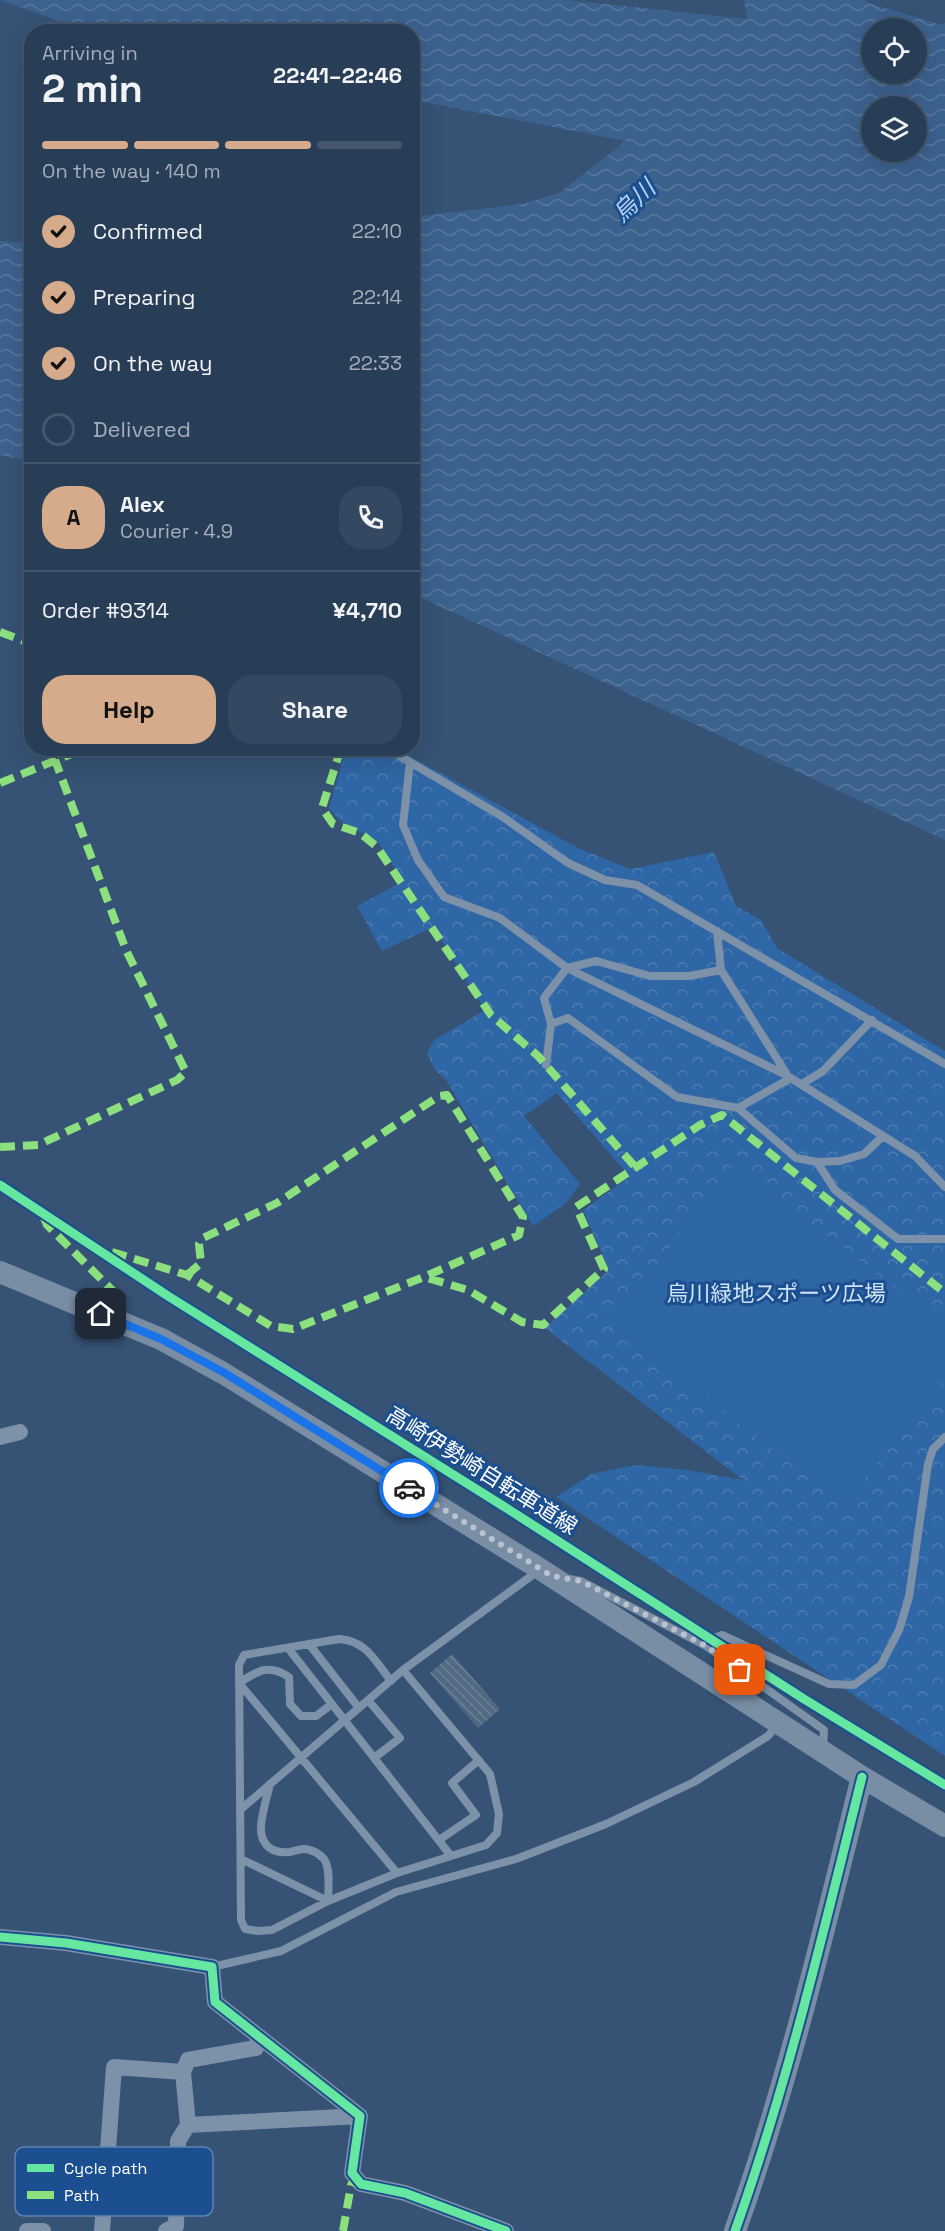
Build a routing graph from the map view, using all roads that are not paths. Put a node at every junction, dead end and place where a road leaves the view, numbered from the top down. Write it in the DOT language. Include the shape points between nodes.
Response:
graph roads {
  1 [pos="400,756"];
  2 [pos="410,762"];
  3 [pos="717,931"];
  4 [pos="567,968"];
  5 [pos="721,970"];
  6 [pos="872,1020"];
  7 [pos="551,1024"];
  8 [pos="945,1064"];
  9 [pos="546,1065"];
  10 [pos="789,1076"];
  11 [pos="802,1084"];
  12 [pos="738,1108"];
  13 [pos="883,1136"];
  14 [pos="817,1162"];
  15 [pos="945,1187"];
  16 [pos="945,1239"];
  17 [pos="0,1272"];
  18 [pos="20,1432"];
  19 [pos="0,1437"];
  20 [pos="945,1437"];
  21 [pos="546,1572"];
  22 [pos="309,1644"];
  23 [pos="706,1646"];
  24 [pos="288,1648"];
  25 [pos="403,1670"];
  26 [pos="391,1681"];
  27 [pos="239,1683"];
  28 [pos="368,1700"];
  29 [pos="333,1704"];
  30 [pos="359,1708"];
  31 [pos="345,1720"];
  32 [pos="778,1723"];
  33 [pos="823,1750"];
  34 [pos="301,1757"];
  35 [pos="374,1758"];
  36 [pos="479,1760"];
  37 [pos="862,1777"];
  38 [pos="270,1784"];
  39 [pos="240,1810"];
  40 [pos="945,1826"];
  41 [pos="439,1840"];
  42 [pos="451,1856"];
  43 [pos="241,1860"];
  44 [pos="397,1873"];
  45 [pos="328,1901"];
  46 [pos="0,1937"];
  47 [pos="212,1967"];
  48 [pos="259,2037"];
  49 [pos="183,2072"];
  50 [pos="360,2116"];
  51 [pos="188,2125"];
  52 [pos="108,2147"];
  53 [pos="178,2147"];
  54 [pos="103,2216"];
  55 [pos="176,2216"];
  56 [pos="27,2231"];
  57 [pos="43,2231"];
  58 [pos="102,2231"];
  59 [pos="166,2231"];
  60 [pos="506,2231"];
  61 [pos="735,2231"];
  1 -- 2 [label="lane"];
  2 -- 3 [label="lane" via="503,817 568,863 605,880 638,885"];
  2 -- 4 [label="lane" via="403,825 418,860 444,897 500,918"];
  3 -- 5 [label="lane"];
  3 -- 6 [label="lane"];
  4 -- 5 [label="lane" via="596,961 650,976 689,976"];
  4 -- 7 [label="lane" via="544,998"];
  4 -- 10 [label="lane"];
  5 -- 10 [label="lane"];
  6 -- 8 [label="lane"];
  6 -- 11 [label="lane" via="823,1071"];
  7 -- 9 [label="lane"];
  7 -- 12 [label="lane" via="568,1018 677,1096"];
  10 -- 11 [label="lane"];
  10 -- 12 [label="lane"];
  11 -- 13 [label="lane"];
  12 -- 14 [label="lane" via="796,1158"];
  13 -- 14 [label="lane" via="864,1154"];
  13 -- 15 [label="lane" via="915,1156"];
  14 -- 16 [label="lane" via="835,1190 898,1239"];
  17 -- 21 [label="main road" via="161,1339 223,1372"];
  18 -- 19 [label="street"];
  20 -- 23 [label="lane" via="933,1449 927,1464 909,1597 899,1630 881,1665 854,1685 844,1686 829,1684 722,1635"];
  21 -- 23 [label="lane" via="581,1581"];
  21 -- 25 [label="lane"];
  21 -- 32 [label="main road"];
  22 -- 24 [label="lane"];
  22 -- 26 [label="lane" via="352,1640 363,1646"];
  22 -- 30 [label="lane"];
  23 -- 33 [label="lane" via="824,1730"];
  24 -- 27 [label="lane" via="244,1655 238,1665"];
  24 -- 29 [label="lane"];
  25 -- 26 [label="lane"];
  25 -- 36 [label="lane"];
  26 -- 28 [label="lane"];
  27 -- 29 [label="lane" via="254,1673 278,1670 288,1677 290,1704 300,1716 316,1716"];
  27 -- 34 [label="lane"];
  27 -- 39 [label="lane"];
  28 -- 30 [label="lane"];
  28 -- 35 [label="lane" via="400,1738"];
  29 -- 31 [label="lane"];
  30 -- 31 [label="lane"];
  31 -- 34 [label="lane"];
  31 -- 35 [label="lane"];
  32 -- 33 [label="main road"];
  32 -- 47 [label="lane" via="768,1736 694,1782 606,1824 516,1859 396,1892 281,1951"];
  33 -- 37 [label="main road"];
  34 -- 38 [label="lane"];
  34 -- 44 [label="lane"];
  35 -- 41 [label="lane"];
  36 -- 41 [label="lane" via="452,1783 476,1815"];
  36 -- 42 [label="lane" via="490,1774 499,1815 497,1833 486,1845"];
  37 -- 40 [label="main road"];
  37 -- 61 [label="main road" via="808,1991 759,2164"];
  38 -- 39 [label="lane"];
  38 -- 45 [label="lane" via="262,1838 268,1849 278,1853 303,1848 315,1851 327,1867"];
  39 -- 43 [label="lane"];
  41 -- 42 [label="lane"];
  42 -- 44 [label="lane"];
  43 -- 45 [label="lane"];
  43 -- 45 [label="lane" via="241,1920 245,1929 272,1930"];
  44 -- 45 [label="lane"];
  46 -- 47 [label="street" via="66,1943"];
  47 -- 48 [label="street" via="215,2002"];
  48 -- 49 [label="street" via="256,2048 188,2060"];
  48 -- 50 [label="street"];
  49 -- 51 [label="street"];
  49 -- 52 [label="street" via="114,2067"];
  50 -- 51 [label="street"];
  50 -- 60 [label="street" via="352,2172 361,2184 405,2193"];
  51 -- 53 [label="street"];
  54 -- 58 [label="street"];
  55 -- 59 [label="street" via="176,2226"];
  56 -- 57 [label="street"];
}
